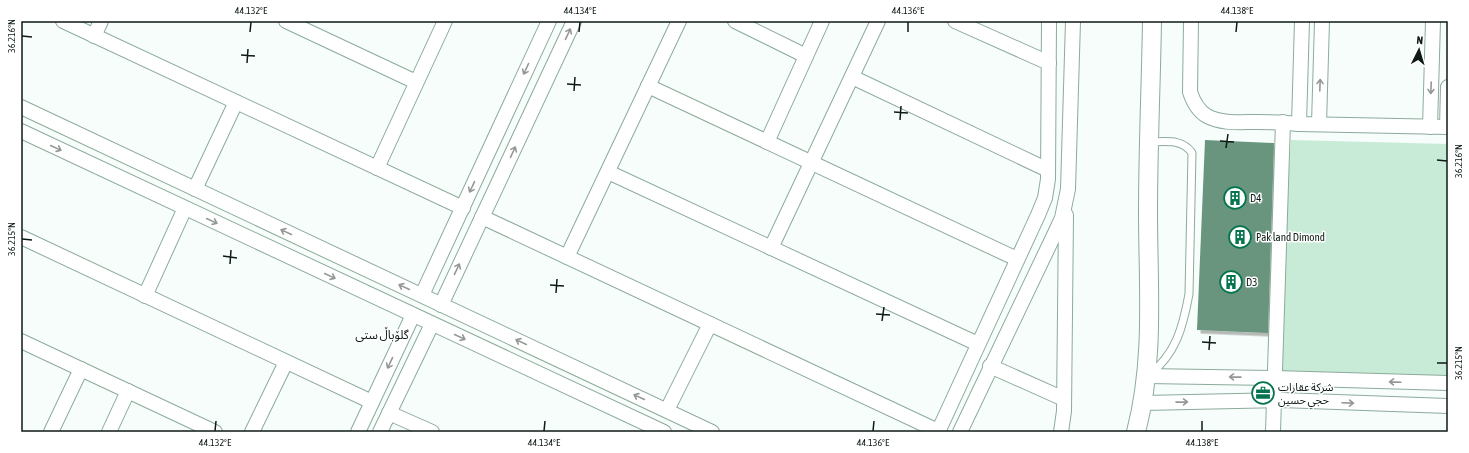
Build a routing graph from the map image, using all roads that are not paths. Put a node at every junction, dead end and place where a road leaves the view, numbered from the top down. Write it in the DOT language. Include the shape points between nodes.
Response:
graph roads {
  1 [pos="63,21"];
  2 [pos="101,21"];
  3 [pos="286,21"];
  4 [pos="445,21"];
  5 [pos="549,21"];
  6 [pos="574,21"];
  7 [pos="679,21"];
  8 [pos="735,21"];
  9 [pos="822,21"];
  10 [pos="878,21"];
  11 [pos="955,21"];
  12 [pos="1050,21"];
  13 [pos="1073,21"];
  14 [pos="1152,21"];
  15 [pos="1192,21"];
  16 [pos="1302,21"];
  17 [pos="1322,21"];
  18 [pos="1433,21"];
  19 [pos="94,36"];
  20 [pos="806,56"];
  21 [pos="1049,63"];
  22 [pos="852,77"];
  23 [pos="416,82"];
  24 [pos="648,86"];
  25 [pos="1448,87"];
  26 [pos="236,102"];
  27 [pos="21,107"];
  28 [pos="1283,122"];
  29 [pos="1299,124"];
  30 [pos="1319,124"];
  31 [pos="1430,127"];
  32 [pos="1447,127"];
  33 [pos="21,131"];
  34 [pos="767,142"];
  35 [pos="1149,142"];
  36 [pos="102,146"];
  37 [pos="811,163"];
  38 [pos="94,165"];
  39 [pos="377,168"];
  40 [pos="1048,170"];
  41 [pos="608,172"];
  42 [pos="195,189"];
  43 [pos="1066,203"];
  44 [pos="186,208"];
  45 [pos="463,208"];
  46 [pos="482,217"];
  47 [pos="21,237"];
  48 [pos="771,248"];
  49 [pos="567,257"];
  50 [pos="1017,259"];
  51 [pos="145,296"];
  52 [pos="422,296"];
  53 [pos="441,305"];
  54 [pos="413,315"];
  55 [pos="432,324"];
  56 [pos="710,324"];
  57 [pos="21,341"];
  58 [pos="978,344"];
  59 [pos="286,362"];
  60 [pos="990,366"];
  61 [pos="81,369"];
  62 [pos="1146,376"];
  63 [pos="1274,378"];
  64 [pos="1422,383"];
  65 [pos="1448,383"];
  66 [pos="128,391"];
  67 [pos="1064,399"];
  68 [pos="1274,401"];
  69 [pos="372,402"];
  70 [pos="1142,403"];
  71 [pos="1421,405"];
  72 [pos="1448,406"];
  73 [pos="667,410"];
  74 [pos="389,413"];
  75 [pos="657,430"];
  76 [pos="938,431"];
  77 [pos="51,432"];
  78 [pos="110,432"];
  79 [pos="215,432"];
  80 [pos="252,432"];
  81 [pos="358,432"];
  82 [pos="380,432"];
  83 [pos="432,432"];
  84 [pos="712,432"];
  85 [pos="960,432"];
  86 [pos="1062,432"];
  87 [pos="1136,432"];
  88 [pos="1273,432"];
  1 -- 19 [label="street"];
  2 -- 19 [label="street"];
  3 -- 23 [label="street"];
  4 -- 23 [label="street"];
  5 -- 45 [label="street, one-way"];
  46 -- 6 [label="street, one-way"];
  7 -- 24 [label="street"];
  8 -- 20 [label="street"];
  9 -- 20 [label="street"];
  10 -- 22 [label="street"];
  11 -- 21 [label="street"];
  12 -- 21 [label="street"];
  13 -- 43 [label="street" via="1069,182"];
  14 -- 35 [label="street"];
  15 -- 28 [label="street" via="1189,82 1193,101 1199,109 1206,116 1225,122"];
  16 -- 29 [label="street"];
  30 -- 17 [label="street, one-way"];
  18 -- 31 [label="street, one-way"];
  19 -- 26 [label="street"];
  20 -- 34 [label="street"];
  21 -- 40 [label="street"];
  22 -- 37 [label="street"];
  22 -- 40 [label="street"];
  23 -- 39 [label="street"];
  24 -- 34 [label="street"];
  24 -- 41 [label="street"];
  25 -- 32 [label="street"];
  26 -- 39 [label="street"];
  26 -- 42 [label="street"];
  27 -- 36 [label="street"];
  28 -- 29 [label="street"];
  28 -- 63 [label="street"];
  29 -- 30 [label="street"];
  30 -- 31 [label="street"];
  31 -- 32 [label="street"];
  33 -- 38 [label="street, one-way"];
  34 -- 37 [label="street"];
  35 -- 62 [label="street" via="1150,327"];
  35 -- 62 [label="lane" via="1178,142 1188,146 1192,153 1189,294 1186,311 1171,351 1160,366"];
  36 -- 38 [label="street"];
  36 -- 42 [label="street"];
  37 -- 48 [label="street"];
  37 -- 50 [label="street"];
  38 -- 44 [label="street"];
  39 -- 45 [label="street"];
  40 -- 50 [label="street" via="1042,207"];
  41 -- 48 [label="street"];
  41 -- 49 [label="street"];
  52 -- 42 [label="street, one-way"];
  43 -- 60 [label="street" via="1056,231"];
  43 -- 67 [label="street"];
  44 -- 51 [label="street"];
  44 -- 54 [label="street, one-way"];
  45 -- 52 [label="street"];
  46 -- 49 [label="street"];
  53 -- 46 [label="street, one-way"];
  47 -- 51 [label="street"];
  48 -- 58 [label="street"];
  49 -- 56 [label="street"];
  50 -- 58 [label="street"];
  51 -- 59 [label="street"];
  52 -- 53 [label="street"];
  73 -- 53 [label="street, one-way"];
  54 -- 55 [label="street"];
  54 -- 69 [label="street, one-way"];
  55 -- 74 [label="street"];
  55 -- 75 [label="street, one-way"];
  56 -- 73 [label="street"];
  56 -- 76 [label="street"];
  57 -- 61 [label="street"];
  58 -- 76 [label="street"];
  59 -- 69 [label="street"];
  59 -- 80 [label="street"];
  60 -- 67 [label="street"];
  60 -- 85 [label="street"];
  61 -- 66 [label="street"];
  61 -- 77 [label="street"];
  63 -- 62 [label="street, one-way"];
  62 -- 70 [label="street"];
  64 -- 63 [label="street, one-way"];
  63 -- 68 [label="street"];
  64 -- 65 [label="street"];
  64 -- 71 [label="street"];
  66 -- 78 [label="street"];
  66 -- 79 [label="street"];
  67 -- 86 [label="street"];
  70 -- 68 [label="street, one-way"];
  68 -- 71 [label="street, one-way"];
  68 -- 88 [label="street"];
  69 -- 81 [label="street"];
  70 -- 87 [label="street"];
  71 -- 72 [label="street"];
  73 -- 84 [label="street"];
  74 -- 82 [label="street"];
  74 -- 83 [label="street"];
}
